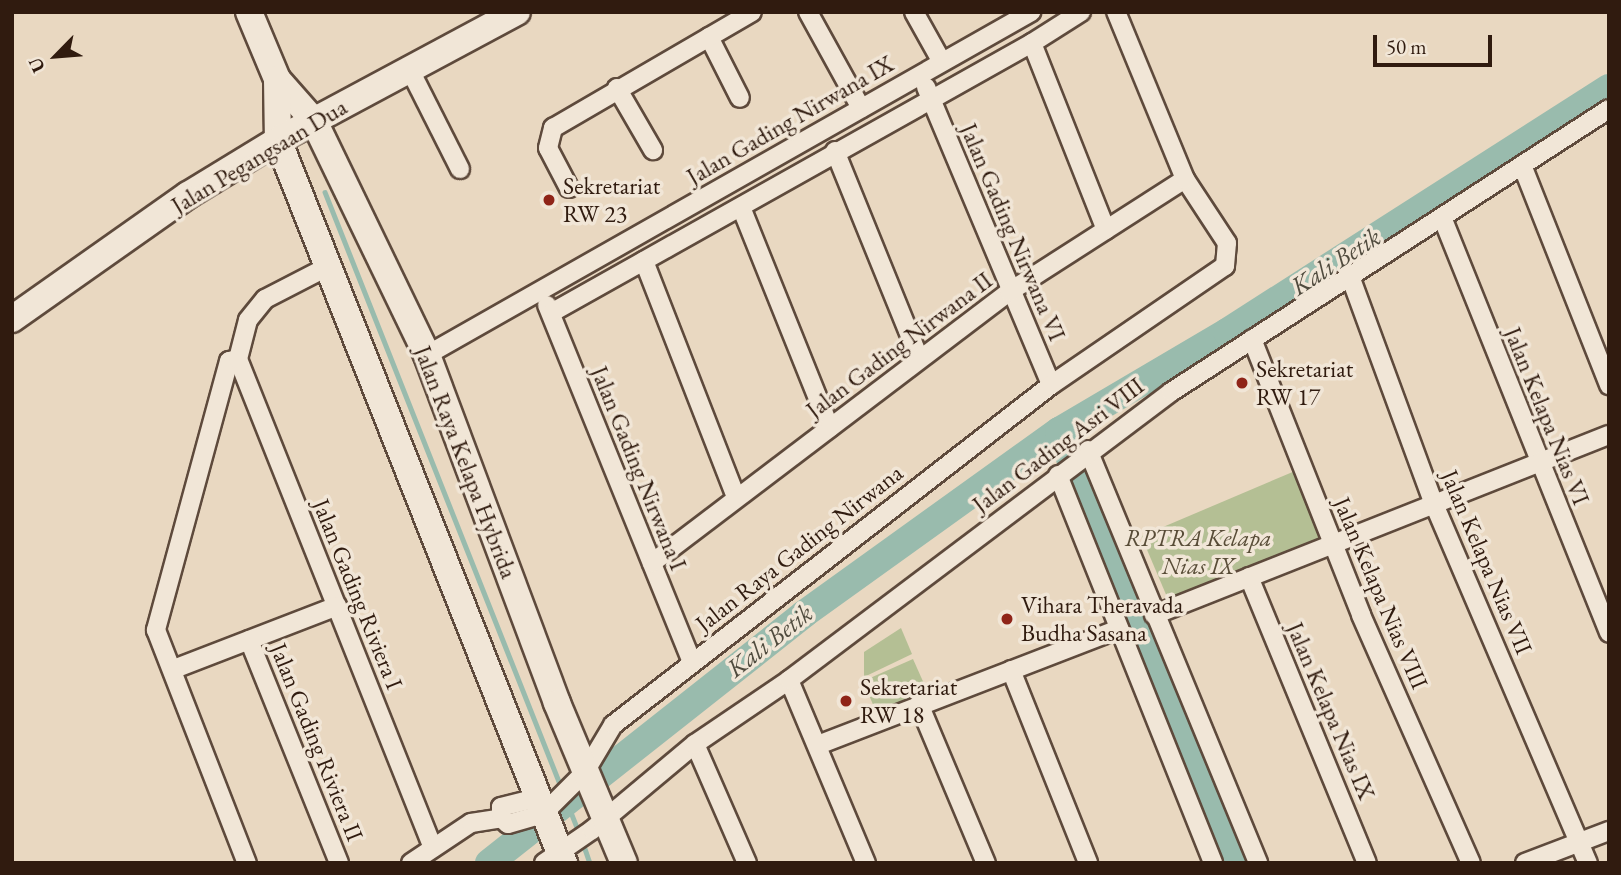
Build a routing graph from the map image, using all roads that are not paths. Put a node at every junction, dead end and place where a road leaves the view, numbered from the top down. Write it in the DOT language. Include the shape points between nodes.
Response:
graph roads {
  1 [pos="249,12"];
  2 [pos="517,12"];
  3 [pos="752,12"];
  4 [pos="808,12"];
  5 [pos="914,12"];
  6 [pos="1081,12"];
  7 [pos="1116,12"];
  8 [pos="1023,14"];
  9 [pos="709,37"];
  10 [pos="1032,43"];
  11 [pos="942,62"];
  12 [pos="410,70"];
  13 [pos="921,74"];
  14 [pos="277,79"];
  15 [pos="617,88"];
  16 [pos="740,98"];
  17 [pos="931,99"];
  18 [pos="861,108"];
  19 [pos="1609,109"];
  20 [pos="314,121"];
  21 [pos="278,140"];
  22 [pos="653,150"];
  23 [pos="835,151"];
  24 [pos="328,153"];
  25 [pos="254,155"];
  26 [pos="1522,165"];
  27 [pos="460,169"];
  28 [pos="1185,179"];
  29 [pos="297,185"];
  30 [pos="569,188"];
  31 [pos="741,207"];
  32 [pos="1442,217"];
  33 [pos="1106,230"];
  34 [pos="644,261"];
  35 [pos="329,266"];
  36 [pos="1350,276"];
  37 [pos="541,291"];
  38 [pos="1009,292"];
  39 [pos="551,313"];
  40 [pos="12,319"];
  41 [pos="1252,339"];
  42 [pos="427,355"];
  43 [pos="919,358"];
  44 [pos="237,359"];
  45 [pos="1051,384"];
  46 [pos="1609,385"];
  47 [pos="830,428"];
  48 [pos="1609,435"];
  49 [pos="1086,452"];
  50 [pos="1538,463"];
  51 [pos="1059,474"];
  52 [pos="736,497"];
  53 [pos="1434,504"];
  54 [pos="1333,544"];
  55 [pos="652,563"];
  56 [pos="1249,577"];
  57 [pos="337,606"];
  58 [pos="1154,615"];
  59 [pos="1118,629"];
  60 [pos="1609,633"];
  61 [pos="249,640"];
  62 [pos="692,662"];
  63 [pos="174,669"];
  64 [pos="1011,670"];
  65 [pos="789,680"];
  66 [pos="919,704"];
  67 [pos="695,744"];
  68 [pos="818,746"];
  69 [pos="582,781"];
  70 [pos="545,808"];
  71 [pos="600,819"];
  72 [pos="1609,831"];
  73 [pos="1580,841"];
  74 [pos="433,848"];
  75 [pos="559,852"];
  76 [pos="247,863"];
  77 [pos="339,863"];
  78 [pos="411,863"];
  79 [pos="624,863"];
  80 [pos="747,863"];
  81 [pos="866,863"];
  82 [pos="986,863"];
  83 [pos="1088,863"];
  84 [pos="1213,863"];
  85 [pos="1258,863"];
  86 [pos="1367,863"];
  87 [pos="1471,863"];
  88 [pos="1525,863"];
  89 [pos="1588,863"];
  1 -- 14 [label="main road, Jalan Raya Kelapa Hybrida"];
  2 -- 12 [label="main road, Jalan Pegangsaan Dua"];
  3 -- 9 [label="street"];
  4 -- 18 [label="street"];
  5 -- 11 [label="street"];
  6 -- 10 [label="street"];
  7 -- 28 [label="street"];
  8 -- 11 [label="street"];
  9 -- 15 [label="street"];
  9 -- 16 [label="street"];
  10 -- 17 [label="street"];
  10 -- 33 [label="street"];
  11 -- 13 [label="street"];
  12 -- 20 [label="main road, Jalan Pegangsaan Dua"];
  12 -- 27 [label="street"];
  13 -- 17 [label="street, Jalan Gading Nirwana IX"];
  13 -- 18 [label="street, Jalan Gading Nirwana IX"];
  14 -- 20 [label="main road, Jalan Raya Kelapa Hybrida"];
  14 -- 21 [label="main road, Jalan Raya Kelapa Hybrida"];
  15 -- 22 [label="street"];
  15 -- 30 [label="street" via="549,133 548,148"];
  17 -- 23 [label="street, Jalan Gading Nirwana IX"];
  17 -- 38 [label="street, Jalan Gading Nirwana VI"];
  18 -- 37 [label="street, Jalan Gading Nirwana IX"];
  19 -- 26 [label="street, Jalan Gading Asri VIII"];
  20 -- 21 [label="main road, Jalan Pegangsaan Dua"];
  20 -- 24 [label="main road, Jalan Raya Kelapa Hybrida"];
  21 -- 25 [label="main road, Jalan Pegangsaan Dua"];
  21 -- 29 [label="main road, Jalan Raya Kelapa Hybrida"];
  23 -- 31 [label="street, Jalan Gading Nirwana IX"];
  23 -- 43 [label="street"];
  24 -- 29 [label="main road" via="308,153"];
  24 -- 42 [label="main road, Jalan Raya Kelapa Hybrida"];
  25 -- 29 [label="main road" via="276,166"];
  25 -- 40 [label="main road, Jalan Pegangsaan Dua" via="188,195"];
  26 -- 32 [label="street, Jalan Gading Asri VIII"];
  26 -- 46 [label="street"];
  28 -- 33 [label="street, Jalan Gading Nirwana II"];
  28 -- 45 [label="street, Jalan Raya Gading Nirwana" via="1227,243 1225,266"];
  29 -- 35 [label="main road, Jalan Raya Kelapa Hybrida"];
  31 -- 34 [label="street, Jalan Gading Nirwana IX"];
  31 -- 47 [label="street"];
  32 -- 36 [label="street, Jalan Gading Asri VIII"];
  32 -- 50 [label="street, Jalan Kelapa Nias VI"];
  33 -- 38 [label="street, Jalan Gading Nirwana II"];
  34 -- 39 [label="street, Jalan Gading Nirwana IX"];
  34 -- 52 [label="street"];
  35 -- 44 [label="street" via="265,299 248,320"];
  35 -- 70 [label="main road, Jalan Raya Kelapa Hybrida"];
  36 -- 41 [label="street, Jalan Gading Asri VIII"];
  36 -- 53 [label="street, Jalan Kelapa Nias VII"];
  37 -- 39 [label="street, Jalan Gading Nirwana I"];
  37 -- 42 [label="street, Jalan Gading Nirwana IX"];
  38 -- 43 [label="street, Jalan Gading Nirwana II"];
  38 -- 45 [label="street, Jalan Gading Nirwana VI"];
  39 -- 55 [label="street, Jalan Gading Nirwana I"];
  41 -- 49 [label="street, Jalan Gading Asri VIII"];
  41 -- 54 [label="street, Jalan Kelapa Nias VIII"];
  42 -- 69 [label="main road, Jalan Raya Kelapa Hybrida"];
  43 -- 47 [label="street, Jalan Gading Nirwana II"];
  44 -- 57 [label="street, Jalan Gading Riviera I"];
  44 -- 63 [label="street" via="229,361 156,630"];
  45 -- 62 [label="street, Jalan Raya Gading Nirwana"];
  47 -- 52 [label="street, Jalan Gading Nirwana II"];
  48 -- 50 [label="street"];
  49 -- 51 [label="street, Jalan Gading Asri VIII"];
  49 -- 58 [label="street"];
  50 -- 53 [label="street"];
  50 -- 60 [label="street, Jalan Kelapa Nias VI"];
  51 -- 59 [label="street"];
  51 -- 65 [label="street, Jalan Gading Asri VIII"];
  52 -- 55 [label="street, Jalan Gading Nirwana II"];
  53 -- 54 [label="street"];
  53 -- 73 [label="street, Jalan Kelapa Nias VII"];
  54 -- 56 [label="street"];
  54 -- 87 [label="street, Jalan Kelapa Nias VIII"];
  55 -- 62 [label="street, Jalan Gading Nirwana I"];
  56 -- 58 [label="street"];
  56 -- 86 [label="street, Jalan Kelapa Nias IX"];
  57 -- 61 [label="street"];
  57 -- 74 [label="street, Jalan Gading Riviera I"];
  58 -- 85 [label="street"];
  59 -- 64 [label="street"];
  59 -- 84 [label="street"];
  61 -- 63 [label="street"];
  61 -- 77 [label="street, Jalan Gading Riviera II"];
  62 -- 69 [label="street, Jalan Raya Gading Nirwana" via="613,724"];
  63 -- 76 [label="street"];
  64 -- 66 [label="street"];
  64 -- 83 [label="street"];
  65 -- 67 [label="street, Jalan Gading Asri VIII"];
  65 -- 68 [label="street"];
  66 -- 68 [label="street"];
  66 -- 82 [label="street"];
  67 -- 71 [label="street, Jalan Gading Asri VIII"];
  67 -- 80 [label="street"];
  68 -- 81 [label="street"];
  69 -- 70 [label="street, Jalan Raya Gading Nirwana"];
  69 -- 71 [label="main road, Jalan Raya Kelapa Hybrida"];
  70 -- 74 [label="street" via="508,824 500,818 471,823"];
  70 -- 75 [label="main road, Jalan Raya Kelapa Hybrida"];
  71 -- 75 [label="street, Jalan Gading Asri VIII"];
  71 -- 79 [label="main road, Jalan Raya Kelapa Hybrida"];
  72 -- 73 [label="street"];
  73 -- 88 [label="street"];
  73 -- 89 [label="street, Jalan Kelapa Nias VII"];
  74 -- 78 [label="street"];
}
